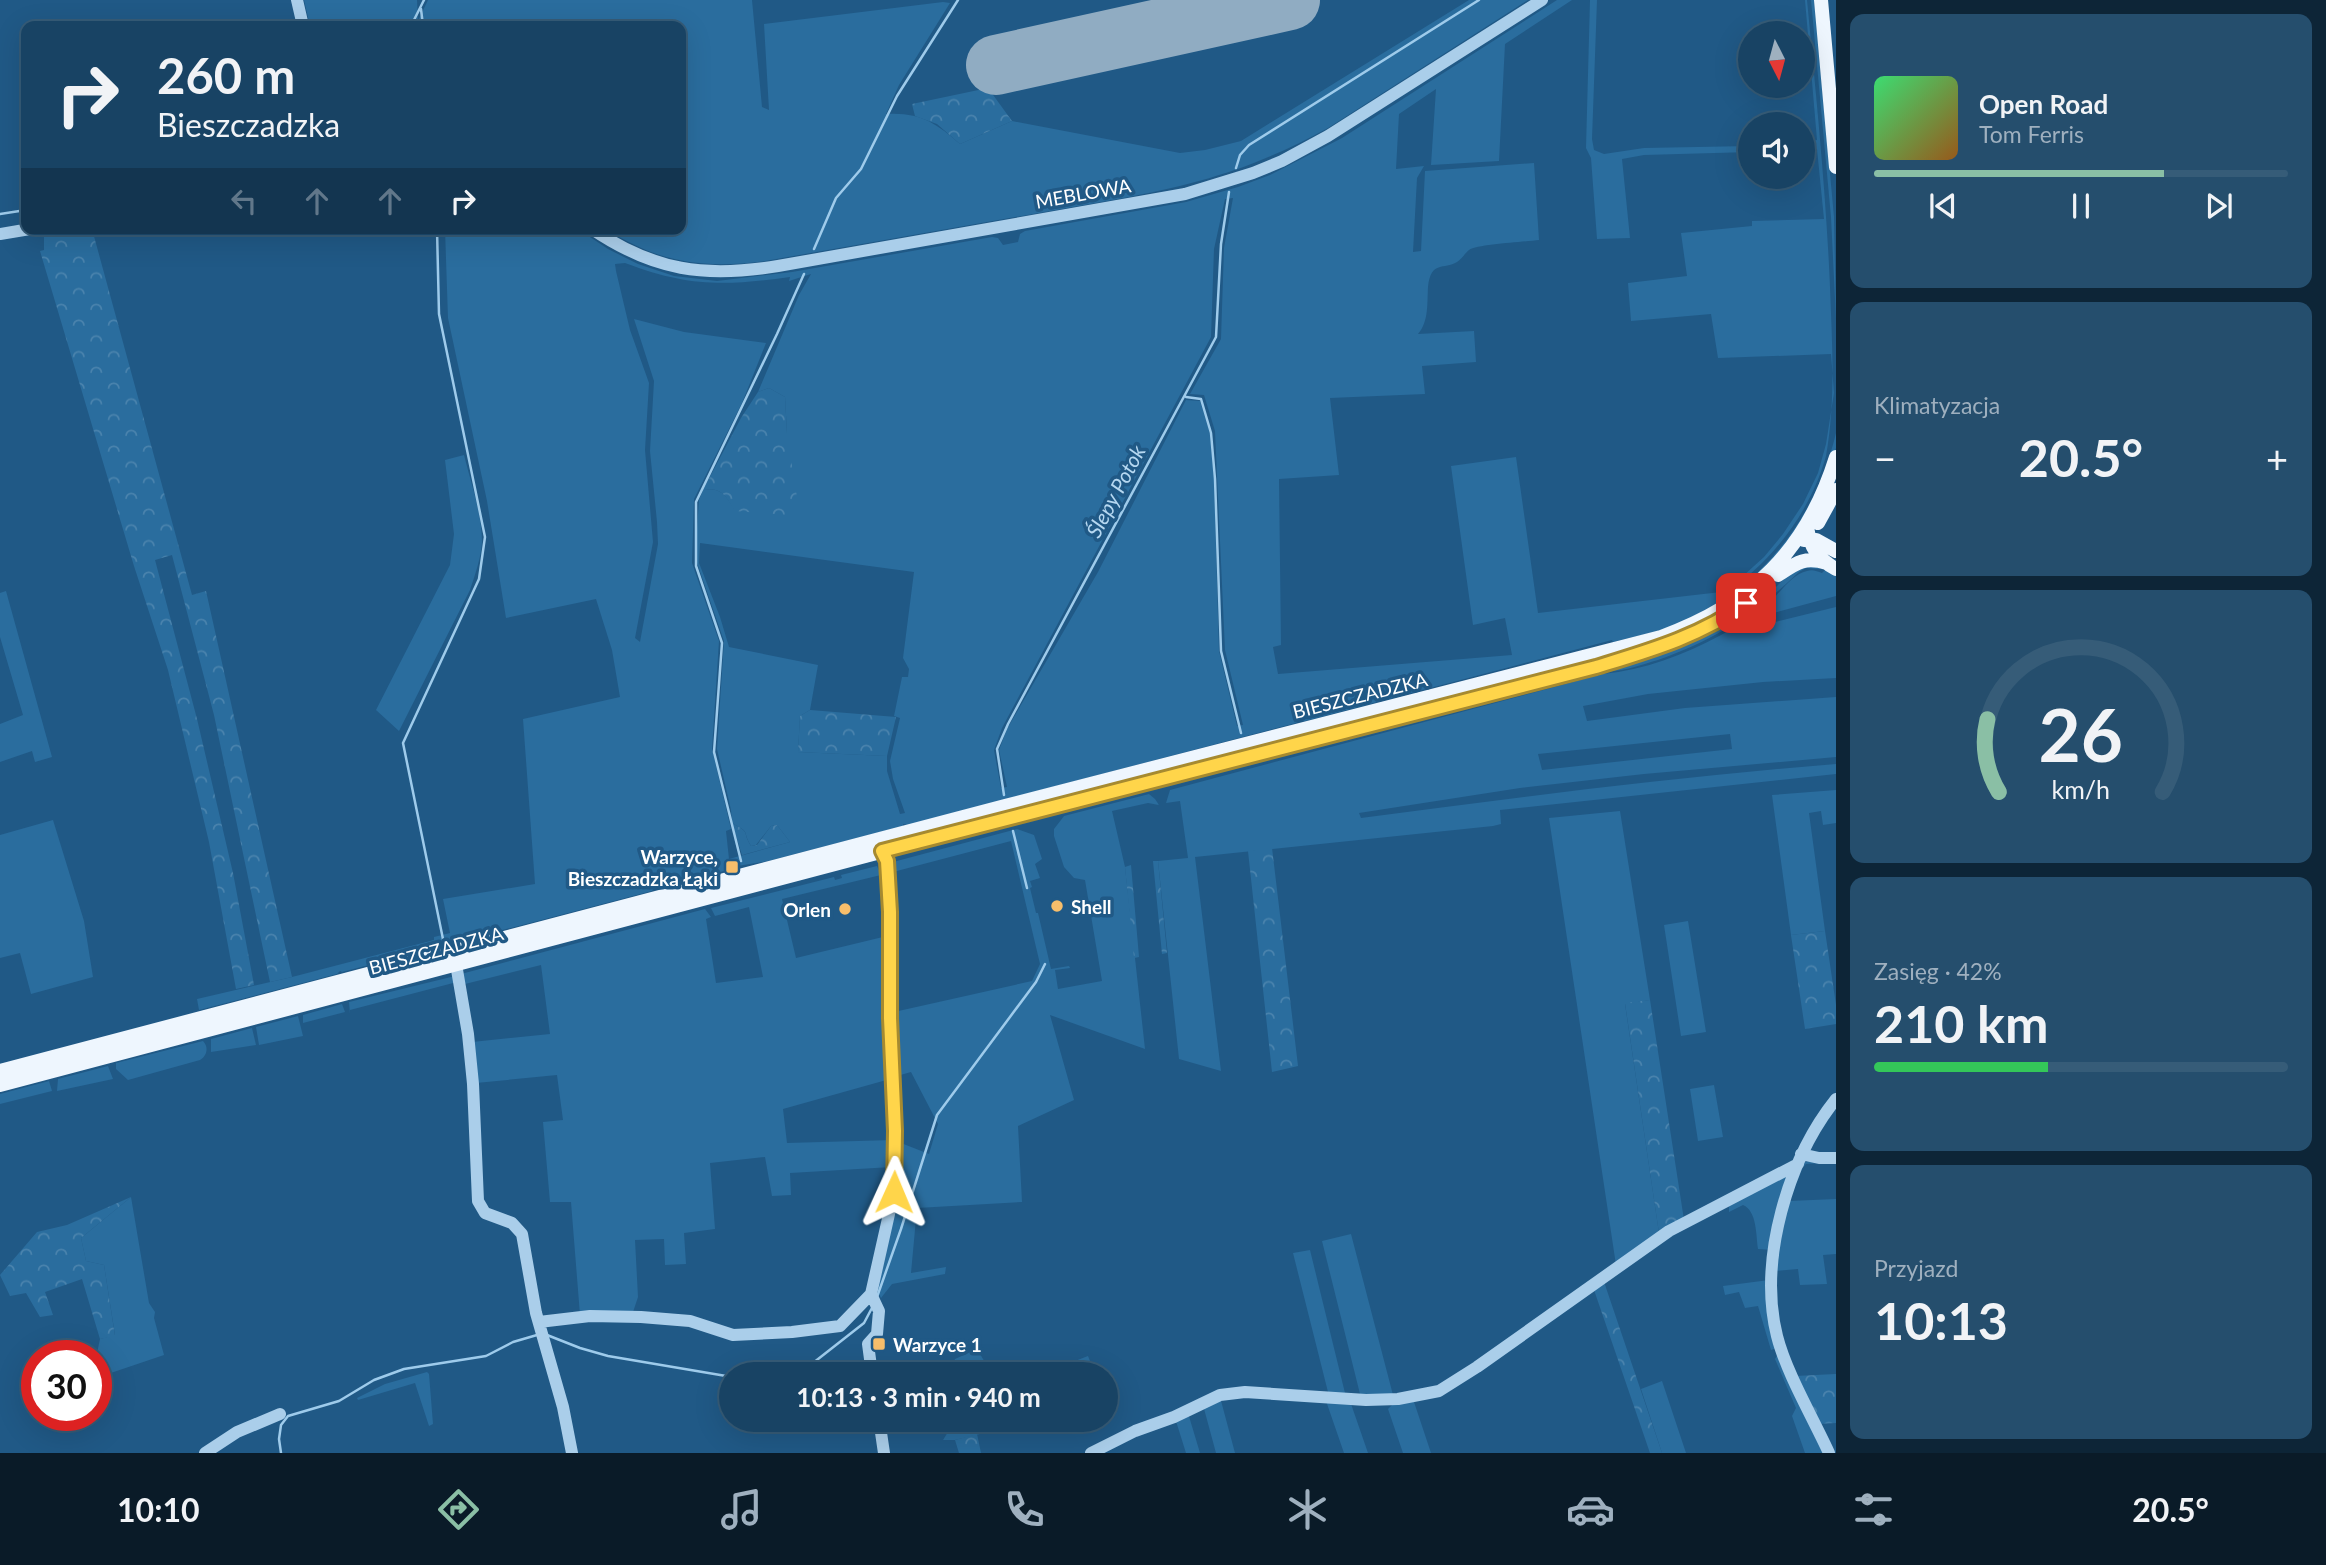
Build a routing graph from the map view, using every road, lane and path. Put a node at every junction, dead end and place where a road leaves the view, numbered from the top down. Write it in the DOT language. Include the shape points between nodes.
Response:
graph roads {
  1 [pos="297,0"];
  2 [pos="1542,0"];
  3 [pos="1821,0"];
  4 [pos="302,21"];
  5 [pos="1836,167"];
  6 [pos="21,230"];
  7 [pos="0,234"];
  8 [pos="602,235"];
  9 [pos="1836,457"];
  10 [pos="1836,490"];
  11 [pos="1824,513"];
  12 [pos="1804,536"];
  13 [pos="1835,551"];
  14 [pos="1831,566"];
  15 [pos="1778,575"];
  16 [pos="906,833"];
  17 [pos="859,845"];
  18 [pos="886,854"];
  19 [pos="456,964"];
  20 [pos="0,1071"];
  21 [pos="0,1084"];
  22 [pos="1836,1099"];
  23 [pos="1836,1158"];
  24 [pos="1800,1159"];
  25 [pos="873,1299"];
  26 [pos="542,1331"];
  27 [pos="870,1362"];
  28 [pos="281,1414"];
  29 [pos="881,1432"];
  30 [pos="205,1453"];
  31 [pos="572,1453"];
  32 [pos="884,1453"];
  33 [pos="1091,1453"];
  34 [pos="1829,1453"];
  1 -- 4 [label="street"];
  2 -- 8 [label="street, MEBLOWA" via="1307,149 1253,173 1185,194 730,273 666,266 635,255"];
  3 -- 5 [label="main road"];
  6 -- 7 [label="street"];
  9 -- 12 [label="main road"];
  10 -- 11 [label="main road"];
  11 -- 12 [label="main road"];
  11 -- 13 [label="main road" via="1825,536"];
  12 -- 13 [label="main road"];
  12 -- 14 [label="main road"];
  12 -- 15 [label="main road, BIESZCZADZKA"];
  12 -- 16 [label="main road, BIESZCZADZKA" via="1721,611 1661,637"];
  14 -- 15 [label="main road" via="1808,559"];
  15 -- 18 [label="main road, BIESZCZADZKA" via="1720,621 1674,642 1596,667"];
  16 -- 17 [label="main road, BIESZCZADZKA"];
  16 -- 18 [label="street, BIESZCZADZKA"];
  17 -- 18 [label="street, BIESZCZADZKA" via="872,845"];
  17 -- 20 [label="main road, BIESZCZADZKA"];
  18 -- 19 [label="main road, BIESZCZADZKA"];
  18 -- 25 [label="street" via="894,1192"];
  19 -- 21 [label="main road, BIESZCZADZKA"];
  19 -- 26 [label="street" via="473,1084 478,1201 485,1213 512,1223 522,1234"];
  22 -- 24 [label="street" via="1812,1131"];
  23 -- 24 [label="street"];
  24 -- 33 [label="street" via="1669,1231 1439,1391 1377,1399 1245,1392 1220,1395"];
  24 -- 34 [label="street" via="1781,1214 1772,1310 1780,1346"];
  25 -- 26 [label="street" via="840,1326 792,1332 733,1335 690,1321 590,1316"];
  25 -- 27 [label="street" via="879,1311 877,1334 868,1344"];
  26 -- 31 [label="street"];
  28 -- 30 [label="street" via="237,1432"];
  29 -- 32 [label="street"];
}
